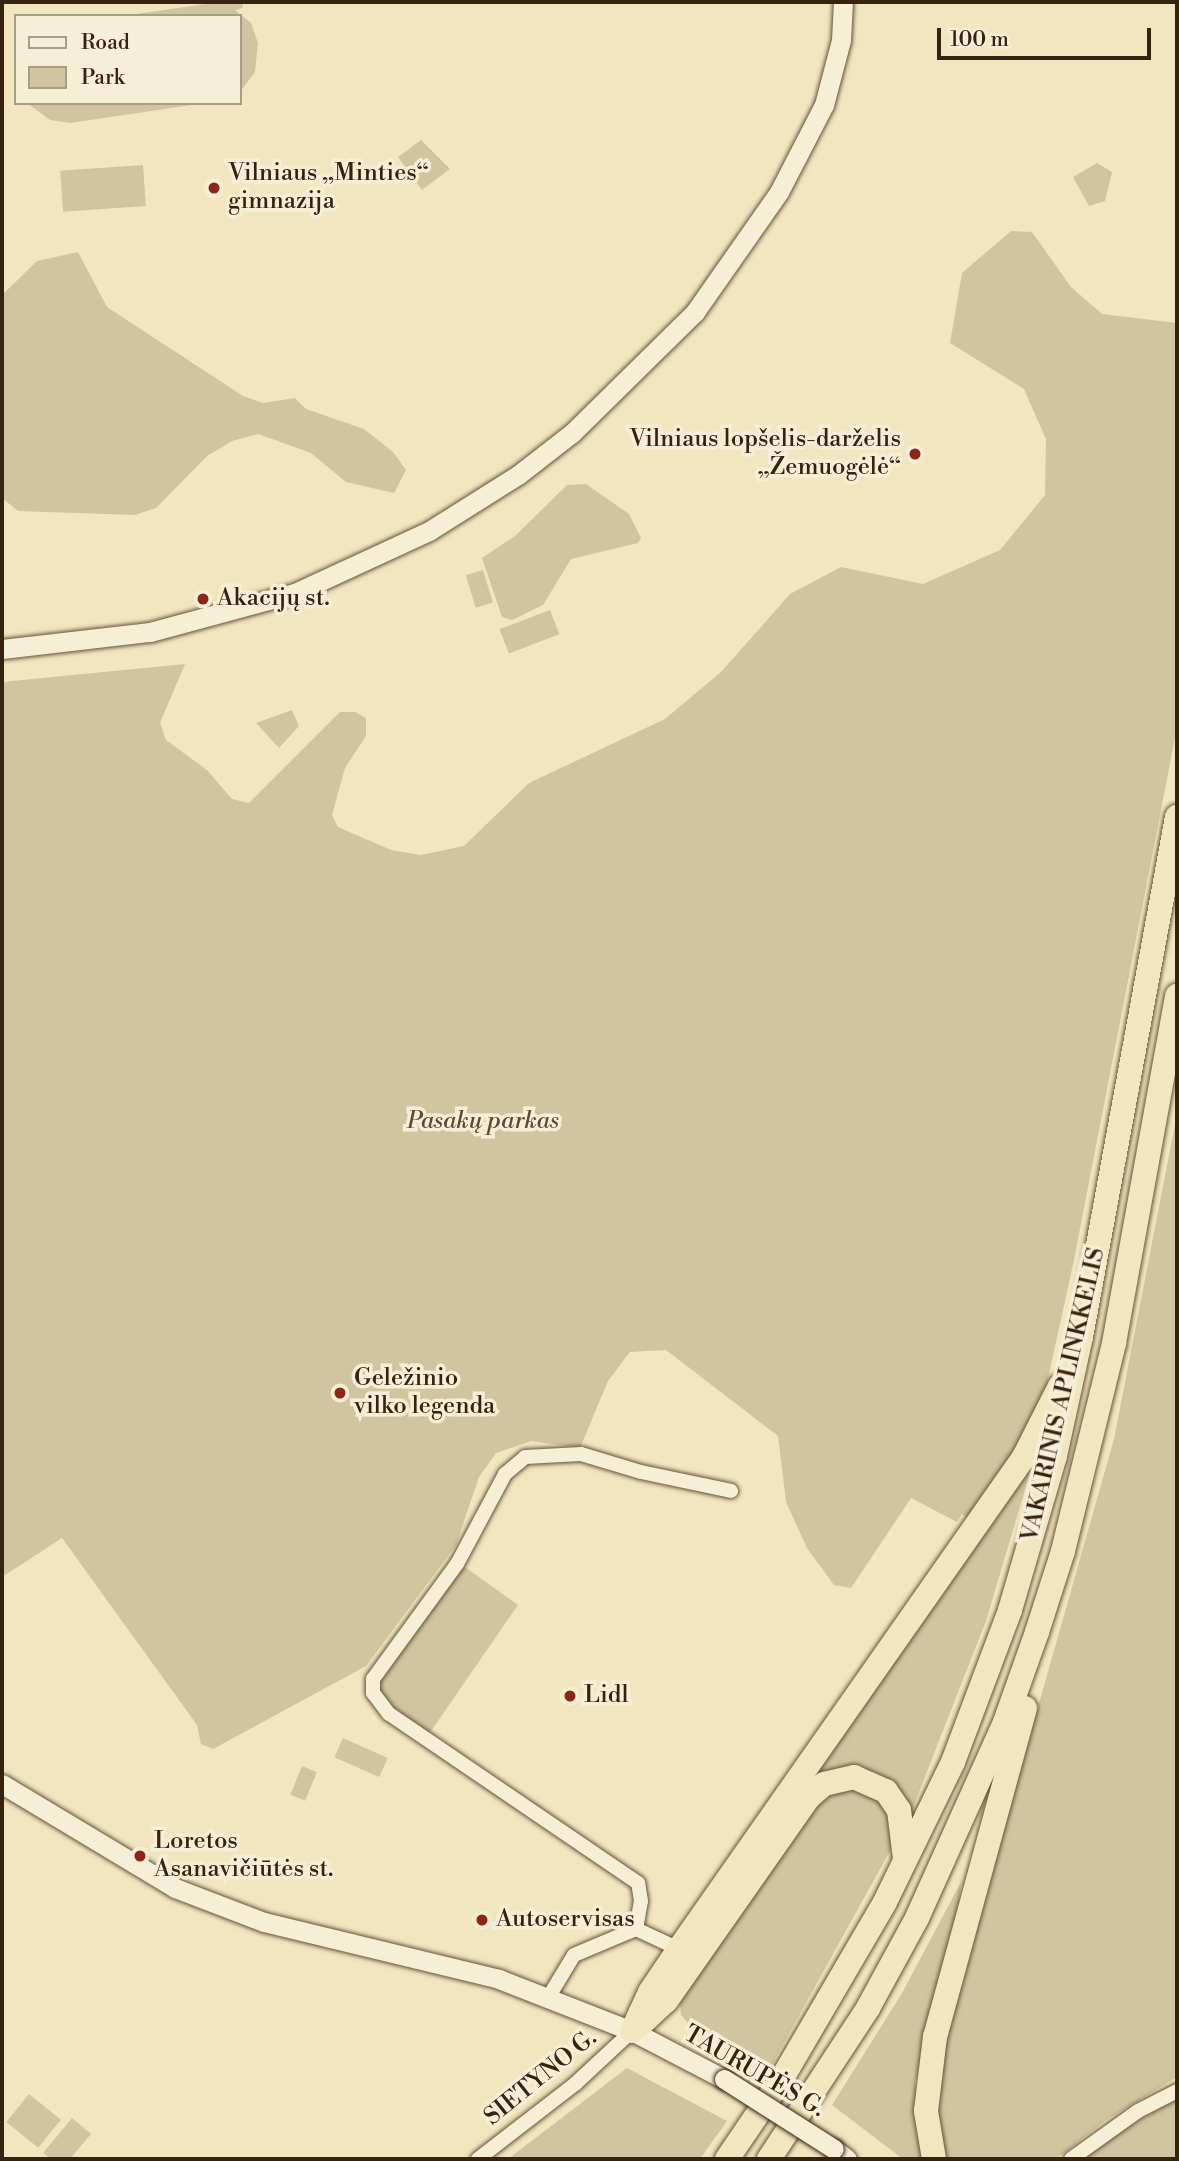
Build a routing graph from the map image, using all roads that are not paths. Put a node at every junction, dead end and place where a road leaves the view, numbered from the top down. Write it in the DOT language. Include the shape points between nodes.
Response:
graph roads {
  1 [pos="843,2"];
  2 [pos="2,649"];
  3 [pos="1177,817"];
  4 [pos="1177,996"];
  5 [pos="1081,1337"];
  6 [pos="731,1491"];
  7 [pos="1037,1632"];
  8 [pos="2,1784"];
  9 [pos="905,1861"];
  10 [pos="636,1929"];
  11 [pos="678,1949"];
  12 [pos="548,1998"];
  13 [pos="632,2031"];
  14 [pos="1177,2091"];
  15 [pos="841,2154"];
  16 [pos="478,2159"];
  17 [pos="727,2159"];
  18 [pos="769,2159"];
  19 [pos="934,2159"];
  20 [pos="1071,2159"];
  1 -- 2 [label="street" via="841,40 824,105 779,192 695,312 572,433 518,475 429,531 295,593 150,632"];
  3 -- 5 [label="highway, VAKARINIS APLINKKELIS"];
  4 -- 7 [label="highway, VAKARINIS APLINKKELIS" via="1114,1343 1063,1551"];
  5 -- 9 [label="highway, VAKARINIS APLINKKELIS" via="1055,1456 1010,1610 953,1762"];
  5 -- 11 [label="highway" via="1024,1457"];
  6 -- 10 [label="street" via="580,1454 525,1457 505,1474 457,1564 373,1679 373,1693 389,1714 638,1883 641,1901"];
  7 -- 18 [label="highway, VAKARINIS APLINKKELIS" via="1005,1722 917,1919 868,2008"];
  7 -- 19 [label="highway" via="1025,1709 935,2037 926,2111"];
  8 -- 12 [label="street, TAURUPĖS G." via="128,1863 190,1894 264,1922 468,1970"];
  9 -- 13 [label="highway" via="902,1820 886,1790 854,1777 824,1784 808,1798 666,2001"];
  9 -- 17 [label="highway, VAKARINIS APLINKKELIS" via="836,1990"];
  10 -- 11 [label="street"];
  10 -- 12 [label="street" via="574,1955"];
  11 -- 13 [label="highway"];
  12 -- 13 [label="street, TAURUPĖS G."];
  13 -- 15 [label="street, TAURUPĖS G., bridge" via="724,2079"];
  13 -- 16 [label="street, SIETYNO G." via="575,2084"];
  14 -- 20 [label="street" via="1138,2111"];
}
